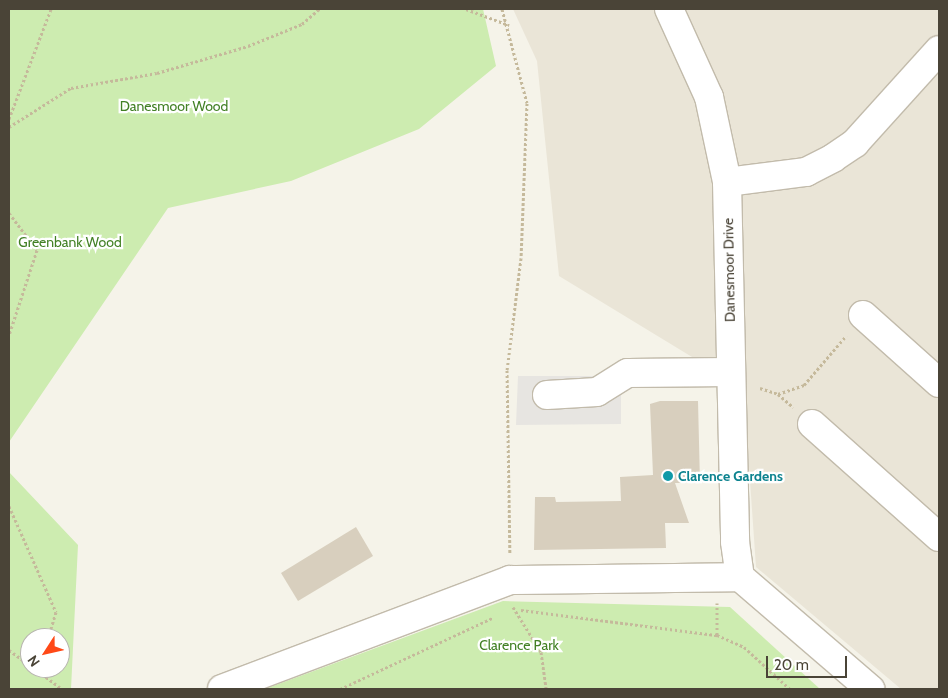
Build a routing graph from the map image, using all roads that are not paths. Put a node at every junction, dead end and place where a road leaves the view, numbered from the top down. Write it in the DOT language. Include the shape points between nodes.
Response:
graph roads {
  1 [pos="669,9"];
  2 [pos="939,50"];
  3 [pos="727,182"];
  4 [pos="863,314"];
  5 [pos="732,375"];
  6 [pos="939,383"];
  7 [pos="547,395"];
  8 [pos="812,424"];
  9 [pos="939,537"];
  10 [pos="740,577"];
  11 [pos="222,689"];
  12 [pos="870,689"];
  1 -- 3 [label="street, Danesmoor Drive" via="709,97"];
  2 -- 3 [label="street" via="855,143 833,158 806,172"];
  3 -- 5 [label="street, Danesmoor Drive"];
  4 -- 6 [label="street"];
  5 -- 7 [label="street" via="628,373 597,392"];
  5 -- 10 [label="street, Danesmoor Drive" via="735,542"];
  8 -- 9 [label="street"];
  10 -- 11 [label="street" via="510,580"];
  10 -- 12 [label="street"];
}
